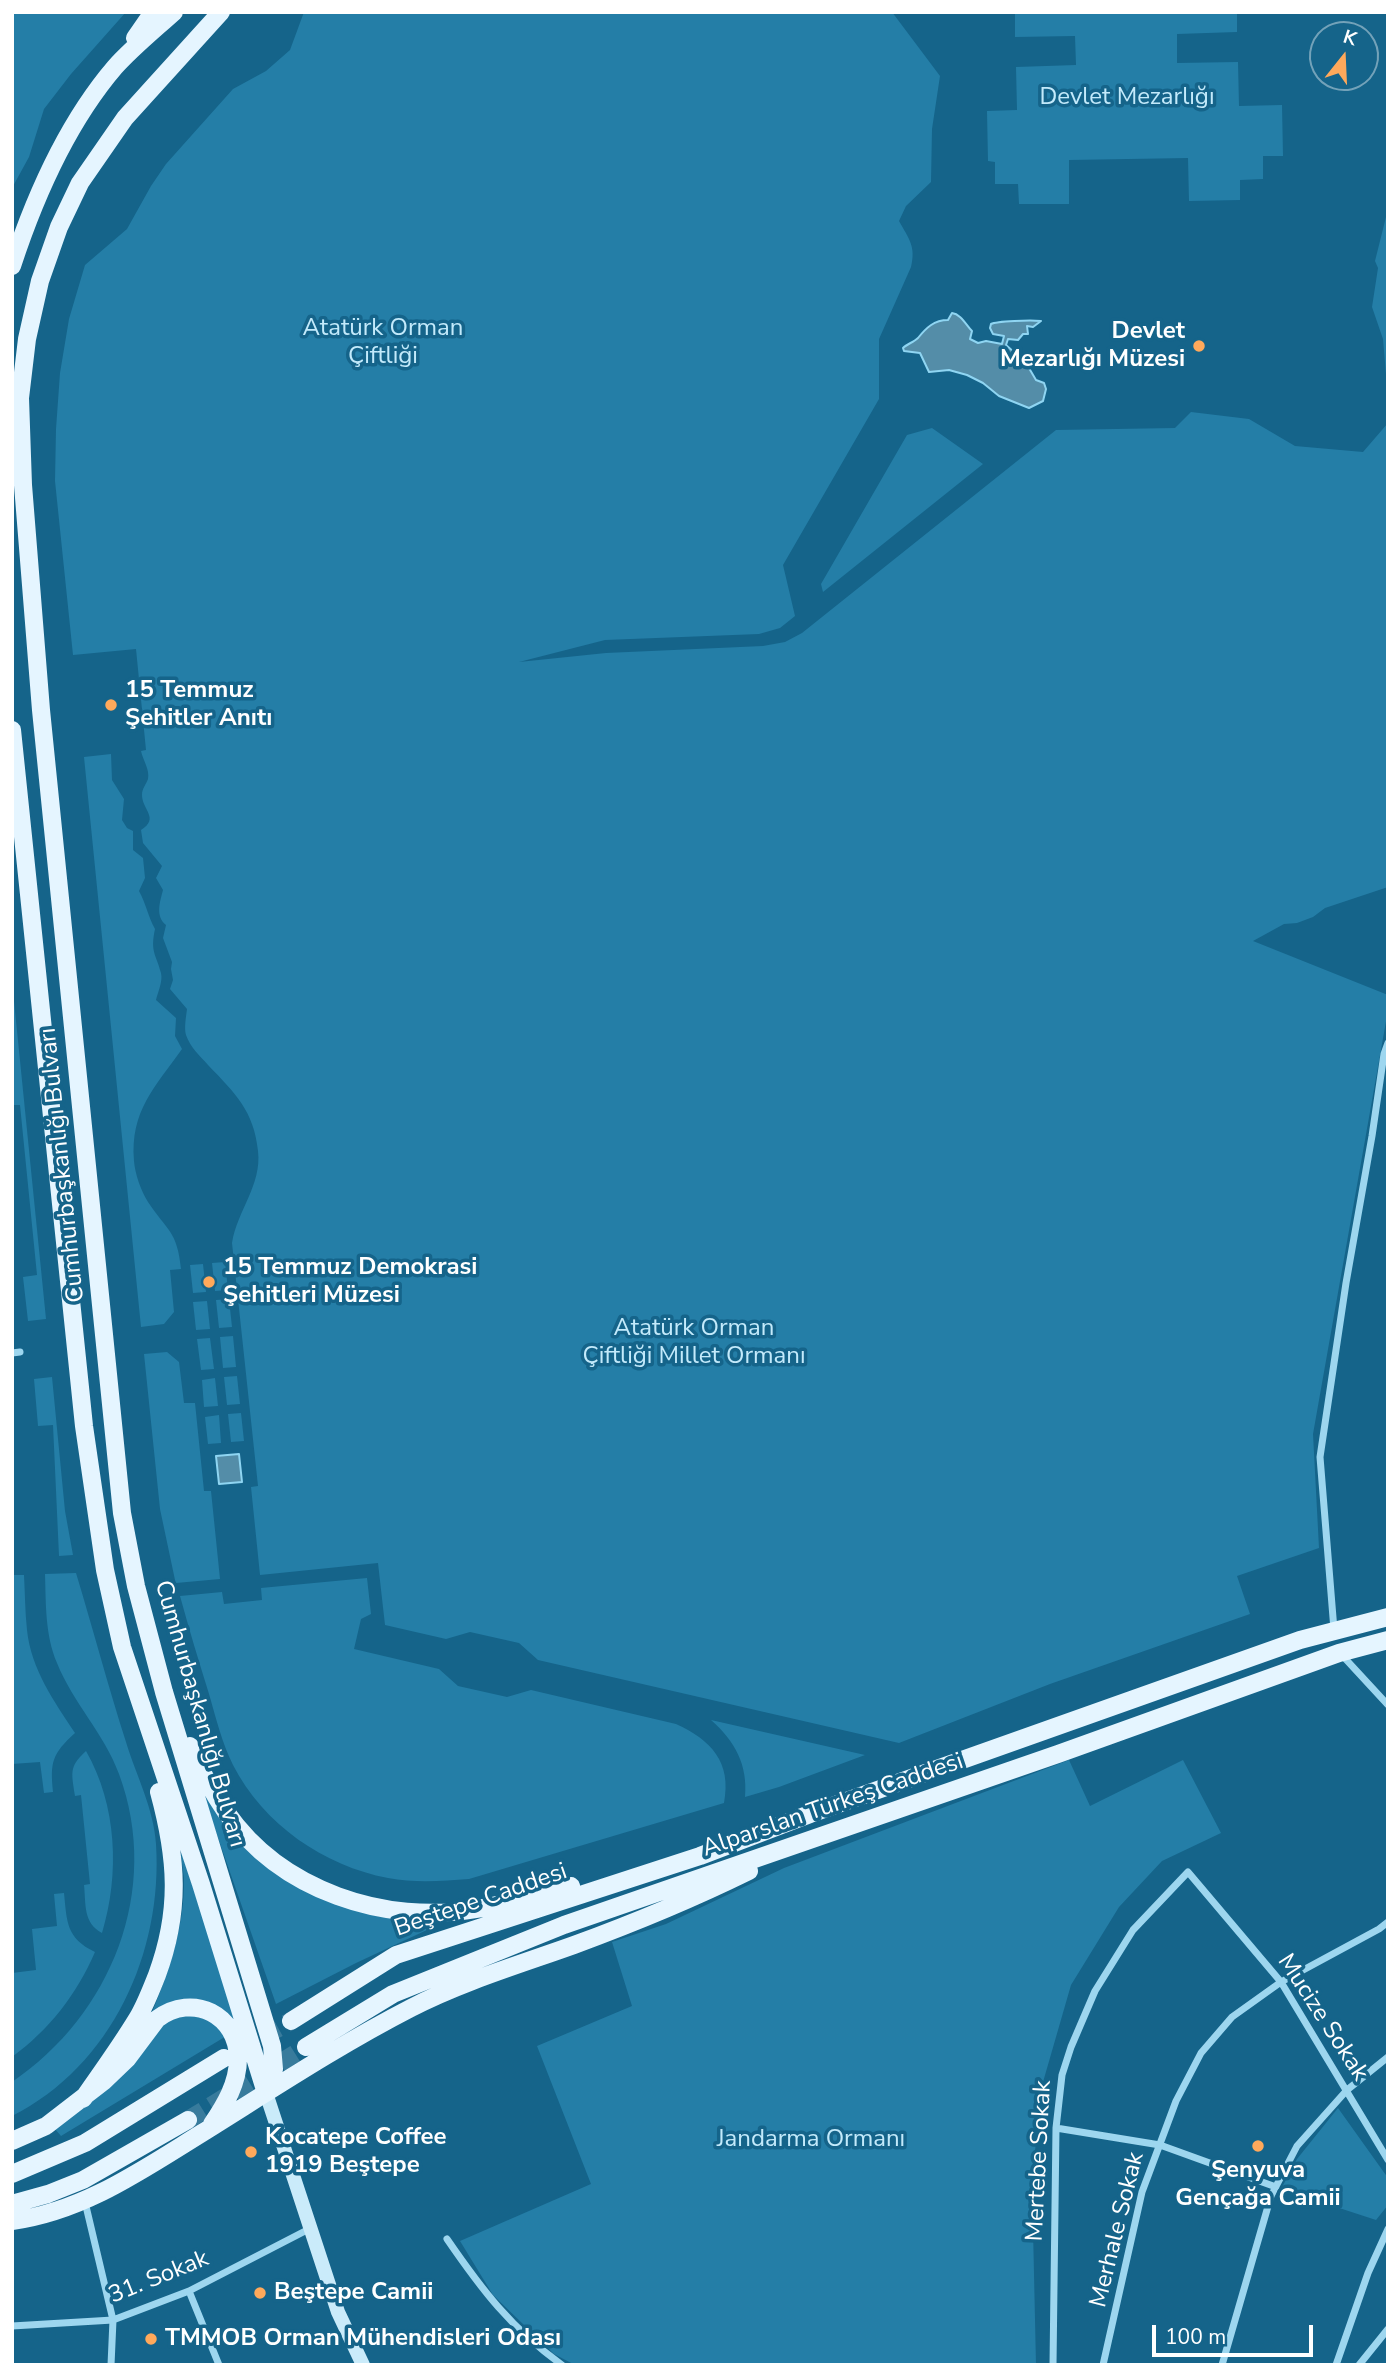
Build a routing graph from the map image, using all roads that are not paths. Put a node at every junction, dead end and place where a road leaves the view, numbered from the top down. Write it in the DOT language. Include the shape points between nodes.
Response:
graph roads {
  1 [pos="153,12"];
  2 [pos="174,12"];
  3 [pos="221,12"];
  4 [pos="116,66"];
  5 [pos="12,266"];
  6 [pos="12,730"];
  7 [pos="1388,1043"];
  8 [pos="1388,1617"];
  9 [pos="1334,1630"];
  10 [pos="1388,1640"];
  11 [pos="122,1647"];
  12 [pos="1339,1653"];
  13 [pos="164,1692"];
  14 [pos="1388,1705"];
  15 [pos="812,1839"];
  16 [pos="700,1856"];
  17 [pos="1188,1872"];
  18 [pos="1388,1922"];
  19 [pos="1280,1982"];
  20 [pos="291,2021"];
  21 [pos="306,2047"];
  22 [pos="1388,2057"];
  23 [pos="224,2058"];
  24 [pos="1346,2090"];
  25 [pos="266,2093"];
  26 [pos="83,2099"];
  27 [pos="188,2120"];
  28 [pos="1056,2128"];
  29 [pos="208,2129"];
  30 [pos="12,2141"];
  31 [pos="1160,2145"];
  32 [pos="1388,2160"];
  33 [pos="12,2174"];
  34 [pos="1276,2187"];
  35 [pos="85,2202"];
  36 [pos="12,2204"];
  37 [pos="12,2221"];
  38 [pos="310,2228"];
  39 [pos="1388,2229"];
  40 [pos="447,2239"];
  41 [pos="189,2291"];
  42 [pos="113,2320"];
  43 [pos="12,2326"];
  44 [pos="1388,2329"];
  45 [pos="111,2365"];
  46 [pos="219,2365"];
  47 [pos="363,2365"];
  48 [pos="562,2365"];
  49 [pos="1053,2365"];
  50 [pos="1103,2365"];
  51 [pos="1222,2365"];
  52 [pos="1336,2365"];
  53 [pos="1359,2365"];
  1 -- 4 [label="main road"];
  2 -- 4 [label="main road"];
  3 -- 13 [label="main road, Cumhurbaşkanlığı Bulvarı" via="125,118 80,183 40,281 20,398 41,710 122,1513"];
  4 -- 5 [label="main road" via="67,136"];
  6 -- 11 [label="main road, Cumhurbaşkanlığı Bulvarı" via="84,1426 105,1570"];
  7 -- 9 [label="street" via="1320,1457"];
  8 -- 9 [label="main road, Alparslan Türkeş Caddesi"];
  9 -- 16 [label="main road, Alparslan Türkeş Caddesi"];
  10 -- 12 [label="main road, Alparslan Türkeş Caddesi"];
  11 -- 25 [label="main road, Cumhurbaşkanlığı Bulvarı"];
  11 -- 26 [label="main road" via="129,1695 166,1817 174,1866 174,1909 165,1953 138,2017"];
  12 -- 14 [label="street"];
  12 -- 15 [label="main road, Alparslan Türkeş Caddesi"];
  13 -- 16 [label="main road" via="211,1787 245,1835 312,1885 373,1908 476,1909"];
  13 -- 25 [label="main road, Cumhurbaşkanlığı Bulvarı" via="272,2046 274,2069"];
  15 -- 21 [label="main road, Alparslan Türkeş Caddesi" via="564,1925 393,1994"];
  15 -- 25 [label="main road" via="680,1905 414,2006"];
  16 -- 20 [label="main road, Beştepe Caddesi" via="396,1955"];
  17 -- 19 [label="street, Mucize Sokak"];
  17 -- 28 [label="street, Mertebe Sokak" via="1133,1930 1095,1991 1062,2075"];
  18 -- 19 [label="street, Merhale Sokak"];
  19 -- 24 [label="street, Mucize Sokak"];
  19 -- 31 [label="street, Merhale Sokak" via="1232,2017 1201,2053"];
  22 -- 24 [label="street"];
  23 -- 33 [label="main road" via="85,2143"];
  24 -- 32 [label="street, Mucize Sokak"];
  24 -- 34 [label="street" via="1297,2146"];
  25 -- 29 [label="main road"];
  25 -- 38 [label="main road"];
  26 -- 29 [label="main road" via="127,2059 157,2019 175,2009 196,2008 223,2020 238,2058 227,2099"];
  26 -- 30 [label="main road" via="46,2126"];
  27 -- 36 [label="main road" via="83,2180"];
  28 -- 31 [label="street"];
  28 -- 49 [label="street, Mertebe Sokak"];
  29 -- 35 [label="main road"];
  31 -- 34 [label="street"];
  31 -- 50 [label="street, Merhale Sokak" via="1142,2192"];
  34 -- 51 [label="street"];
  35 -- 37 [label="main road"];
  35 -- 42 [label="street"];
  38 -- 41 [label="street, 31. Sokak"];
  38 -- 47 [label="main road" via="338,2312"];
  39 -- 52 [label="street"];
  40 -- 48 [label="street" via="508,2320"];
  41 -- 42 [label="street, 31. Sokak"];
  41 -- 46 [label="street"];
  42 -- 43 [label="street, 31. Sokak"];
  42 -- 45 [label="street"];
  44 -- 53 [label="street"];
}
